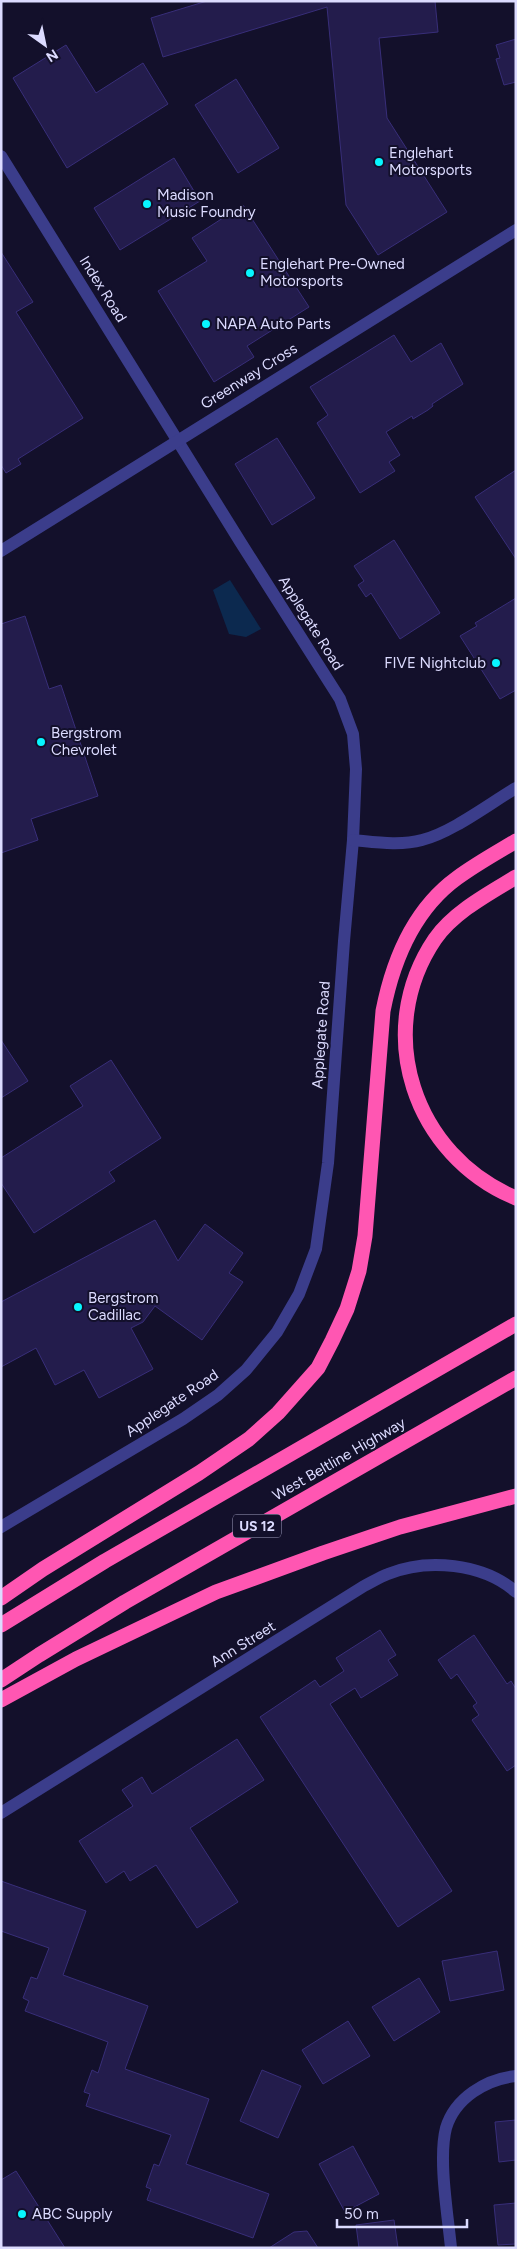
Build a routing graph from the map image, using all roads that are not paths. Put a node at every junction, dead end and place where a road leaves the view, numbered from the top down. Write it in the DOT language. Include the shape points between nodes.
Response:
graph roads {
  1 [pos="1,156"];
  2 [pos="516,230"];
  3 [pos="177,440"];
  4 [pos="1,550"];
  5 [pos="516,788"];
  6 [pos="353,840"];
  7 [pos="516,841"];
  8 [pos="516,876"];
  9 [pos="516,1198"];
  10 [pos="516,1324"];
  11 [pos="516,1378"];
  12 [pos="516,1496"];
  13 [pos="1,1527"];
  14 [pos="516,1592"];
  15 [pos="1,1598"];
  16 [pos="1,1625"];
  17 [pos="1,1680"];
  18 [pos="1,1700"];
  19 [pos="1,1813"];
  20 [pos="516,2076"];
  21 [pos="451,2248"];
  1 -- 3 [label="street, Index Road"];
  2 -- 3 [label="street, Greenway Cross"];
  3 -- 4 [label="street, Greenway Cross"];
  3 -- 6 [label="street, Applegate Road" via="340,699 353,734 356,768"];
  5 -- 6 [label="street" via="448,829 422,840 388,844"];
  6 -- 13 [label="street, Applegate Road" via="328,1163 316,1249 300,1294 277,1332 246,1370 218,1396"];
  7 -- 15 [label="highway" via="456,878 413,925 400,950 383,1011 365,1236 359,1271 347,1309 318,1368 278,1413 249,1439"];
  8 -- 9 [label="highway" via="458,915 436,937 420,964 408,997 405,1026 406,1057 413,1087 424,1116 440,1141 456,1160 486,1183"];
  10 -- 16 [label="highway, West Beltline Highway" via="105,1561"];
  11 -- 17 [label="highway, West Beltline Highway / US 12" via="125,1602"];
  12 -- 18 [label="highway" via="400,1527 216,1592 76,1659"];
  14 -- 19 [label="street, Ann Street" via="473,1570 444,1565 388,1574"];
  20 -- 21 [label="street" via="500,2078 479,2088 459,2103 446,2128 444,2165"];
}
